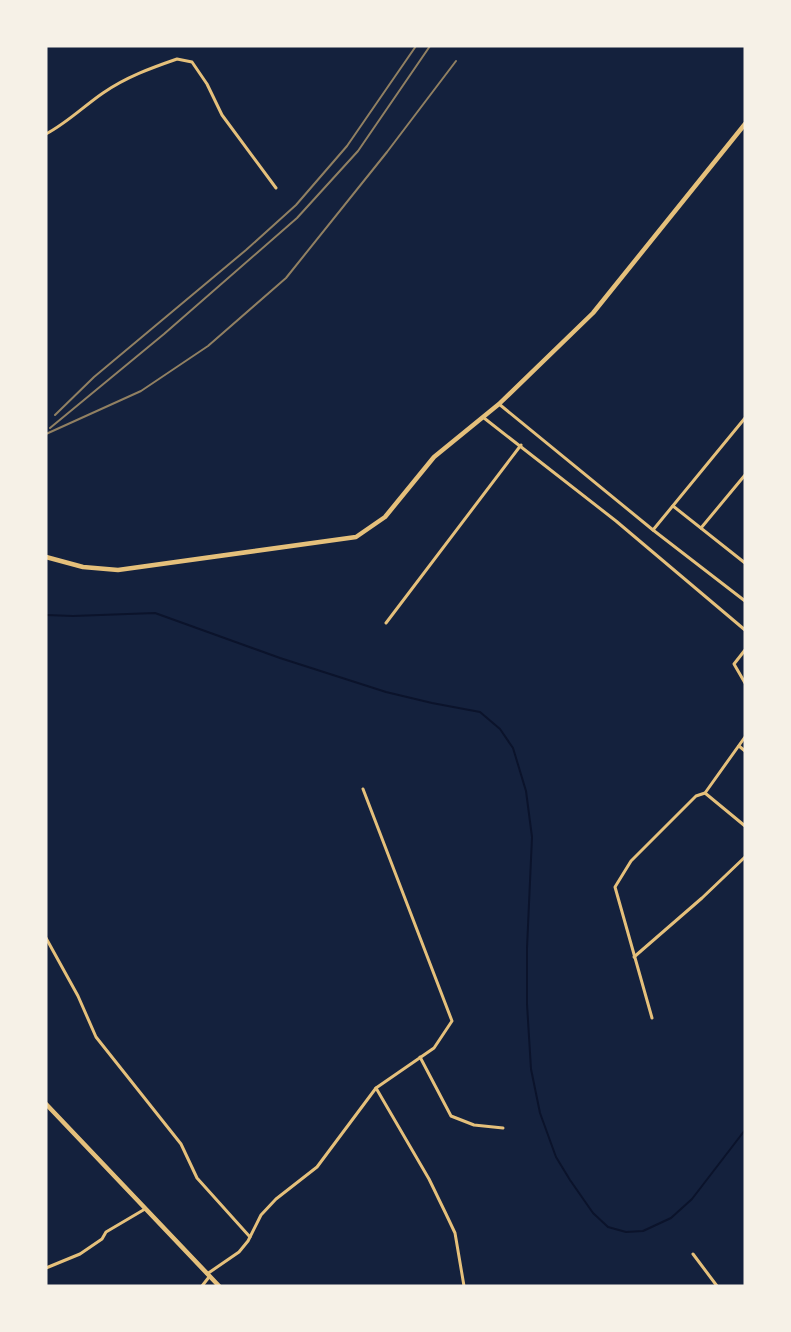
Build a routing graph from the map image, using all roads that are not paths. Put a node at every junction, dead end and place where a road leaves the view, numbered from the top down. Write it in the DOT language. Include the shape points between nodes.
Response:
graph roads {
  1 [pos="745,124"];
  2 [pos="46,134"];
  3 [pos="276,188"];
  4 [pos="499,404"];
  5 [pos="484,418"];
  6 [pos="745,418"];
  7 [pos="521,445"];
  8 [pos="745,475"];
  9 [pos="673,506"];
  10 [pos="701,528"];
  11 [pos="653,530"];
  12 [pos="46,557"];
  13 [pos="745,563"];
  14 [pos="745,601"];
  15 [pos="386,623"];
  16 [pos="745,630"];
  17 [pos="745,650"];
  18 [pos="745,683"];
  19 [pos="745,737"];
  20 [pos="739,746"];
  21 [pos="745,751"];
  22 [pos="363,789"];
  23 [pos="705,793"];
  24 [pos="745,826"];
  25 [pos="745,857"];
  26 [pos="46,938"];
  27 [pos="634,957"];
  28 [pos="652,1018"];
  29 [pos="420,1057"];
  30 [pos="376,1088"];
  31 [pos="46,1104"];
  32 [pos="503,1128"];
  33 [pos="145,1209"];
  34 [pos="250,1237"];
  35 [pos="693,1254"];
  36 [pos="46,1268"];
  37 [pos="208,1275"];
  38 [pos="202,1286"];
  39 [pos="219,1286"];
  40 [pos="464,1286"];
  41 [pos="718,1286"];
  1 -- 4 [label="street" via="594,313"];
  2 -- 3 [label="street" via="104,92 143,70 177,60 192,62 222,115"];
  4 -- 5 [label="street"];
  4 -- 11 [label="street"];
  5 -- 7 [label="street"];
  5 -- 12 [label="street" via="434,457 385,517 356,537 118,570 82,567"];
  6 -- 9 [label="street"];
  7 -- 15 [label="street"];
  7 -- 16 [label="street"];
  8 -- 10 [label="street"];
  9 -- 10 [label="street"];
  9 -- 11 [label="street"];
  10 -- 13 [label="street"];
  11 -- 14 [label="street"];
  17 -- 18 [label="street" via="734,664"];
  19 -- 20 [label="street"];
  20 -- 21 [label="street"];
  20 -- 23 [label="street"];
  22 -- 29 [label="street" via="452,1021 434,1048"];
  23 -- 24 [label="street"];
  23 -- 27 [label="street" via="696,796 631,861 615,887"];
  25 -- 27 [label="street"];
  26 -- 34 [label="street" via="96,1037 181,1144 198,1178"];
  27 -- 28 [label="street"];
  29 -- 30 [label="street"];
  29 -- 32 [label="street" via="451,1116 474,1125"];
  30 -- 34 [label="street" via="318,1167 276,1199 261,1215"];
  30 -- 40 [label="street" via="429,1179 455,1233"];
  31 -- 33 [label="street"];
  33 -- 36 [label="street" via="106,1232 102,1239 80,1254"];
  33 -- 37 [label="street"];
  34 -- 37 [label="street" via="239,1252"];
  35 -- 41 [label="street"];
  37 -- 38 [label="street"];
  37 -- 39 [label="street"];
}
